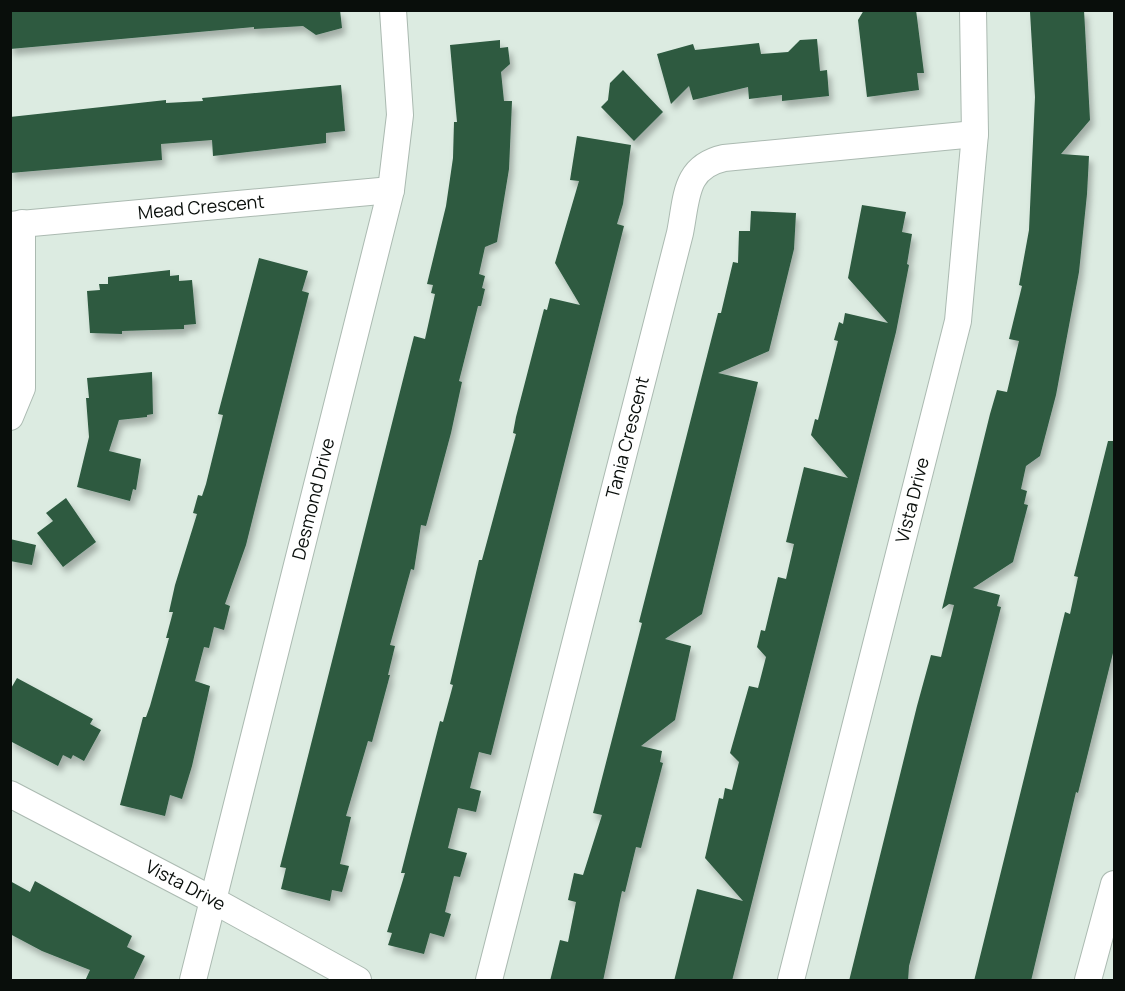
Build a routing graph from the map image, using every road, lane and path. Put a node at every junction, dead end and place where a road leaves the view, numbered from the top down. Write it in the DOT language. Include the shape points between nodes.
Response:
graph roads {
  1 [pos="393,10"];
  2 [pos="973,10"];
  3 [pos="975,134"];
  4 [pos="391,190"];
  5 [pos="16,224"];
  6 [pos="10,417"];
  7 [pos="10,794"];
  8 [pos="1114,884"];
  9 [pos="211,899"];
  10 [pos="193,981"];
  11 [pos="358,981"];
  12 [pos="489,981"];
  13 [pos="791,981"];
  14 [pos="1088,981"];
  1 -- 4 [label="street, Desmond Drive" via="400,115"];
  2 -- 3 [label="street, Vista Drive"];
  3 -- 12 [label="street, Tania Crescent" via="724,158 707,162 691,177"];
  3 -- 13 [label="street, Vista Drive" via="958,321"];
  4 -- 5 [label="street, Mead Crescent"];
  4 -- 9 [label="street, Desmond Drive"];
  5 -- 6 [label="street" via="22,388"];
  7 -- 9 [label="street, Vista Drive"];
  8 -- 14 [label="street"];
  9 -- 10 [label="street, Desmond Drive"];
  9 -- 11 [label="street, Vista Drive"];
}
